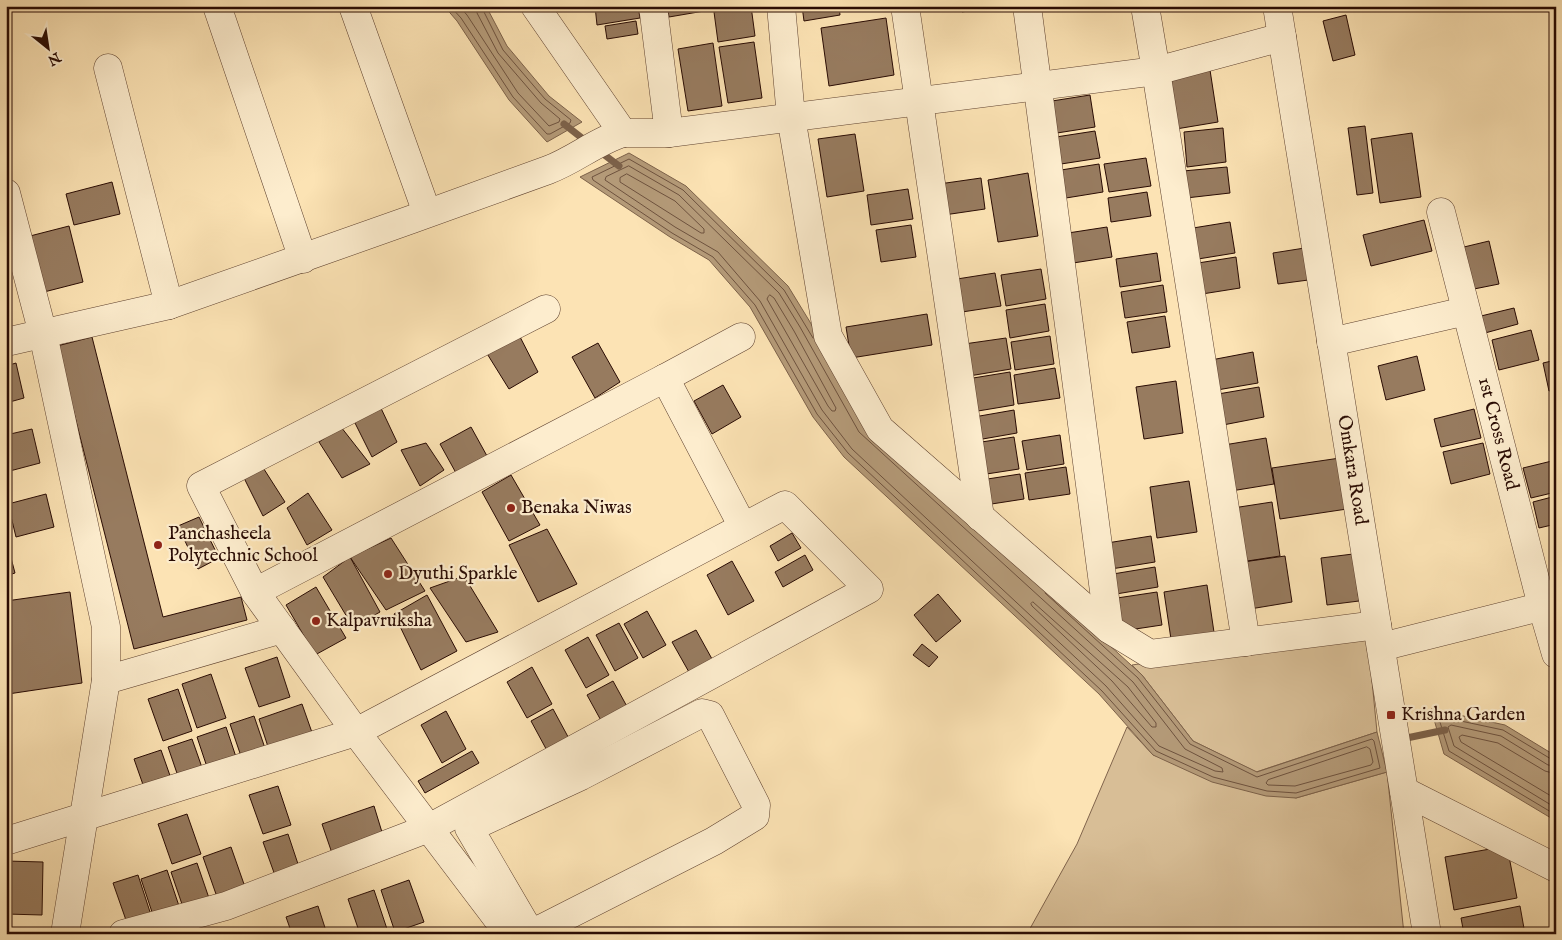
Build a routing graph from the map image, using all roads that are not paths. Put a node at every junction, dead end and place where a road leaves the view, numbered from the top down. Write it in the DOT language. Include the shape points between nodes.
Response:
graph roads {
  1 [pos="217,6"];
  2 [pos="353,6"];
  3 [pos="535,6"];
  4 [pos="652,6"];
  5 [pos="781,6"];
  6 [pos="905,6"];
  7 [pos="1027,6"];
  8 [pos="1145,6"];
  9 [pos="1277,6"];
  10 [pos="1282,38"];
  11 [pos="108,68"];
  12 [pos="1156,71"];
  13 [pos="1038,86"];
  14 [pos="919,101"];
  15 [pos="791,117"];
  16 [pos="669,133"];
  17 [pos="616,135"];
  18 [pos="6,192"];
  19 [pos="1441,212"];
  20 [pos="427,213"];
  21 [pos="9,220"];
  22 [pos="303,258"];
  23 [pos="169,305"];
  24 [pos="546,309"];
  25 [pos="1466,311"];
  26 [pos="43,334"];
  27 [pos="741,337"];
  28 [pos="6,342"];
  29 [pos="1331,342"];
  30 [pos="665,378"];
  31 [pos="980,517"];
  32 [pos="742,527"];
  33 [pos="255,592"];
  34 [pos="1549,605"];
  35 [pos="282,629"];
  36 [pos="1109,629"];
  37 [pos="1379,636"];
  38 [pos="1246,642"];
  39 [pos="1556,654"];
  40 [pos="106,680"];
  41 [pos="356,732"];
  42 [pos="1402,782"];
  43 [pos="84,817"];
  44 [pos="430,828"];
  45 [pos="6,841"];
  46 [pos="1556,868"];
  47 [pos="65,934"];
  48 [pos="123,934"];
  49 [pos="509,934"];
  50 [pos="531,934"];
  51 [pos="1427,934"];
  1 -- 22 [label="street"];
  2 -- 20 [label="street"];
  3 -- 17 [label="street"];
  4 -- 16 [label="street"];
  5 -- 15 [label="street"];
  6 -- 14 [label="street"];
  7 -- 13 [label="street"];
  8 -- 12 [label="street"];
  9 -- 10 [label="street, Omkara Road"];
  10 -- 12 [label="street"];
  10 -- 29 [label="street, Omkara Road"];
  11 -- 23 [label="street"];
  12 -- 13 [label="street"];
  12 -- 38 [label="street"];
  13 -- 14 [label="street"];
  13 -- 36 [label="street"];
  14 -- 15 [label="street"];
  14 -- 31 [label="street"];
  15 -- 16 [label="street"];
  15 -- 31 [label="street" via="828,336 880,429"];
  16 -- 17 [label="street"];
  17 -- 20 [label="street" via="553,168"];
  18 -- 21 [label="street"];
  19 -- 25 [label="street, 1st Cross Road"];
  20 -- 22 [label="street"];
  21 -- 26 [label="street"];
  22 -- 23 [label="street"];
  23 -- 26 [label="street"];
  24 -- 33 [label="street" via="201,486"];
  25 -- 29 [label="street"];
  25 -- 34 [label="street, 1st Cross Road"];
  26 -- 28 [label="street"];
  26 -- 40 [label="street" via="106,628"];
  27 -- 30 [label="street"];
  29 -- 37 [label="street, Omkara Road"];
  30 -- 32 [label="street"];
  30 -- 33 [label="street"];
  31 -- 36 [label="street"];
  32 -- 41 [label="street"];
  32 -- 44 [label="street" via="785,504 869,589"];
  33 -- 35 [label="street"];
  34 -- 37 [label="street"];
  34 -- 39 [label="street, 1st Cross Road"];
  35 -- 40 [label="street"];
  35 -- 41 [label="street"];
  36 -- 38 [label="street" via="1150,654"];
  37 -- 38 [label="street"];
  37 -- 42 [label="street, Omkara Road"];
  40 -- 43 [label="street"];
  41 -- 43 [label="street"];
  41 -- 44 [label="street"];
  42 -- 46 [label="street"];
  42 -- 51 [label="street, Omkara Road"];
  43 -- 45 [label="street"];
  43 -- 47 [label="street"];
  44 -- 48 [label="street" via="226,906"];
  44 -- 49 [label="street"];
  50 -- 50 [label="street" via="714,841 755,816 756,805 710,715 702,713 581,776 470,828"];
}
